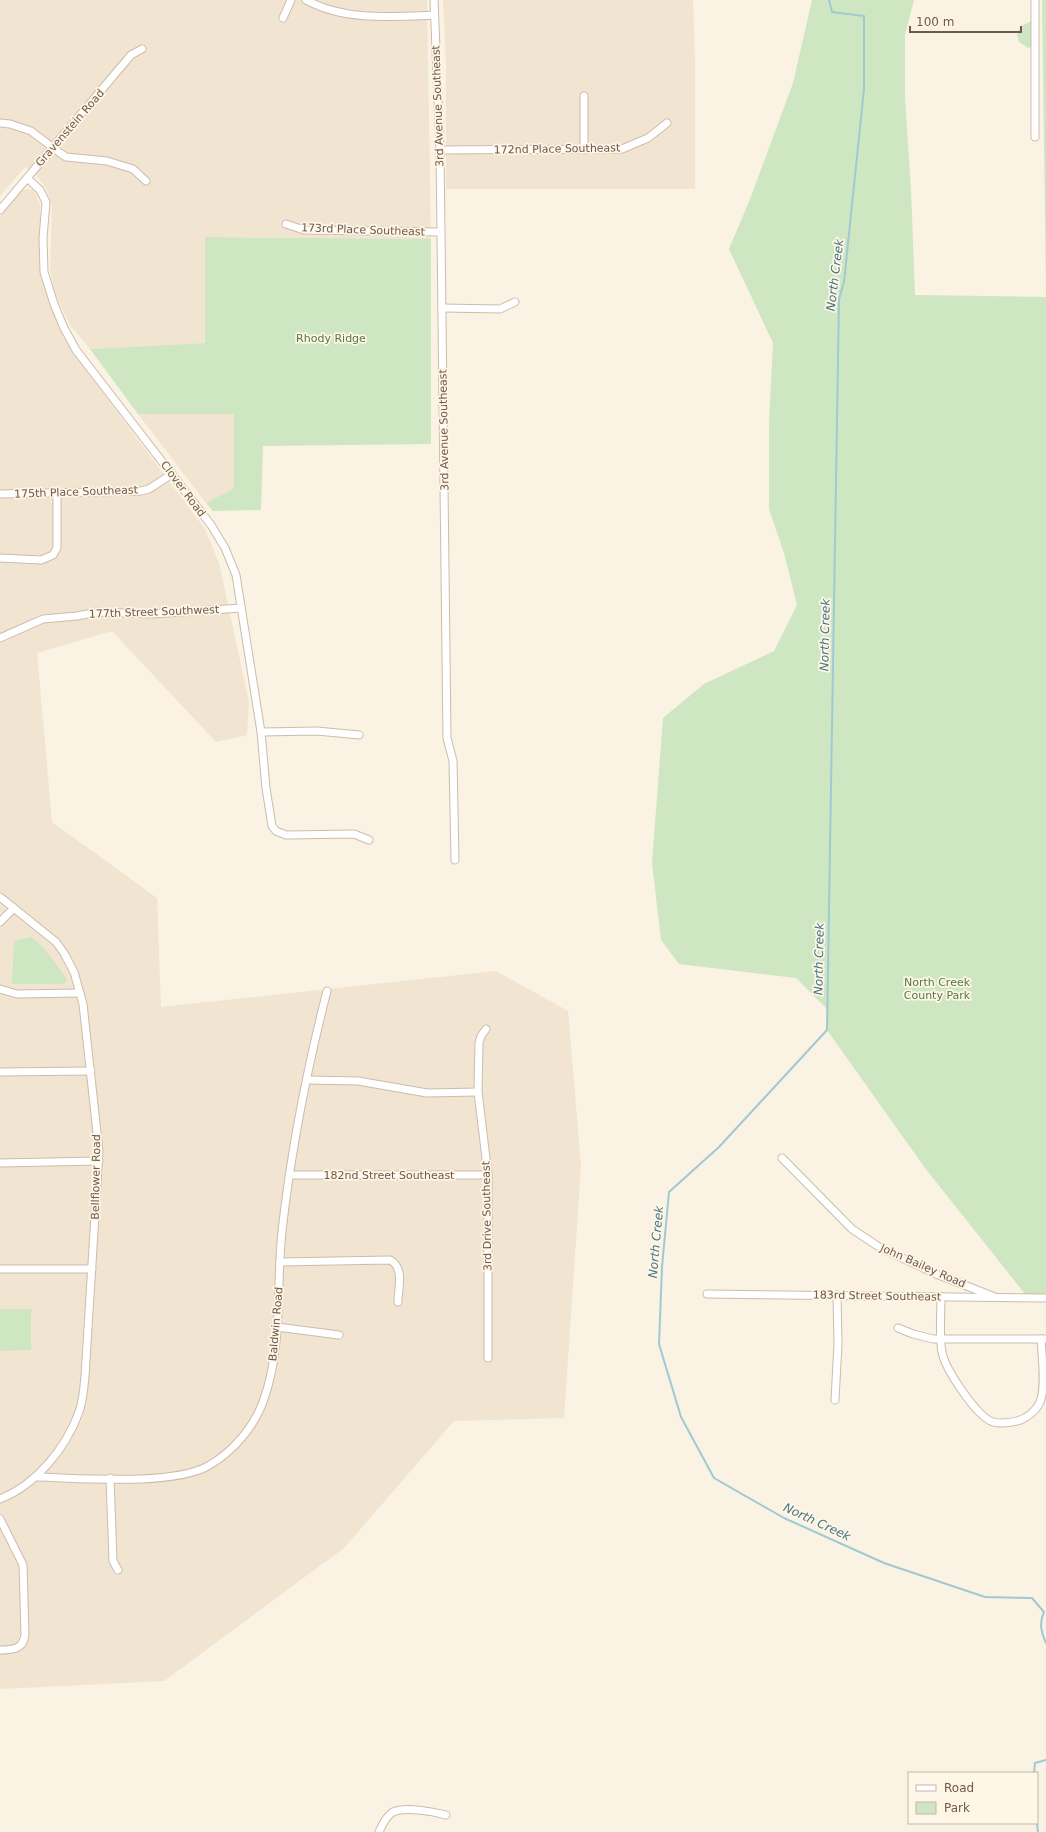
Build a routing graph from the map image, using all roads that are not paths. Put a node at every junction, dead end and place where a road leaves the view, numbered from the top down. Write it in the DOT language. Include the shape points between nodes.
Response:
graph roads {
  1 [pos="291,0"];
  2 [pos="306,0"];
  3 [pos="434,0"];
  4 [pos="1035,0"];
  5 [pos="434,14"];
  6 [pos="283,18"];
  7 [pos="142,49"];
  8 [pos="584,96"];
  9 [pos="0,123"];
  10 [pos="666,123"];
  11 [pos="1035,137"];
  12 [pos="53,148"];
  13 [pos="440,150"];
  14 [pos="584,150"];
  15 [pos="27,178"];
  16 [pos="146,181"];
  17 [pos="0,210"];
  18 [pos="286,224"];
  19 [pos="440,232"];
  20 [pos="515,302"];
  21 [pos="442,308"];
  22 [pos="172,474"];
  23 [pos="57,493"];
  24 [pos="0,494"];
  25 [pos="0,558"];
  26 [pos="241,608"];
  27 [pos="0,638"];
  28 [pos="261,732"];
  29 [pos="359,735"];
  30 [pos="369,840"];
  31 [pos="455,860"];
  32 [pos="0,897"];
  33 [pos="14,908"];
  34 [pos="0,922"];
  35 [pos="0,989"];
  36 [pos="327,991"];
  37 [pos="80,993"];
  38 [pos="486,1029"];
  39 [pos="91,1071"];
  40 [pos="0,1072"];
  41 [pos="307,1080"];
  42 [pos="478,1092"];
  43 [pos="782,1158"];
  44 [pos="99,1161"];
  45 [pos="0,1163"];
  46 [pos="290,1175"];
  47 [pos="488,1176"];
  48 [pos="280,1262"];
  49 [pos="0,1269"];
  50 [pos="92,1269"];
  51 [pos="707,1294"];
  52 [pos="837,1295"];
  53 [pos="941,1297"];
  54 [pos="999,1298"];
  55 [pos="1046,1298"];
  56 [pos="398,1302"];
  57 [pos="277,1327"];
  58 [pos="898,1328"];
  59 [pos="339,1335"];
  60 [pos="942,1338"];
  61 [pos="1043,1339"];
  62 [pos="488,1358"];
  63 [pos="835,1400"];
  64 [pos="1043,1403"];
  65 [pos="37,1477"];
  66 [pos="110,1478"];
  67 [pos="0,1499"];
  68 [pos="0,1519"];
  69 [pos="118,1570"];
  70 [pos="0,1650"];
  71 [pos="446,1815"];
  72 [pos="378,1832"];
  1 -- 6 [label="street"];
  2 -- 5 [label="street" via="318,6 354,15 394,17"];
  3 -- 5 [label="street, 3rd Avenue Southeast"];
  4 -- 11 [label="street"];
  5 -- 13 [label="street, 3rd Avenue Southeast"];
  7 -- 12 [label="street, Gravenstein Road" via="132,55"];
  8 -- 14 [label="street"];
  9 -- 12 [label="street" via="31,131"];
  10 -- 14 [label="street, 172nd Place Southeast" via="648,138 622,149"];
  12 -- 15 [label="street, Gravenstein Road"];
  12 -- 16 [label="street" via="66,156 98,159 133,169"];
  13 -- 14 [label="street, 172nd Place Southeast"];
  13 -- 19 [label="street, 3rd Avenue Southeast"];
  15 -- 17 [label="street, Gravenstein Road"];
  15 -- 22 [label="street, Clover Road" via="40,190 46,202 44,272 64,328 76,350"];
  18 -- 19 [label="street, 173rd Place Southeast" via="304,230"];
  19 -- 21 [label="street, 3rd Avenue Southeast"];
  20 -- 21 [label="street" via="500,309"];
  21 -- 31 [label="street, 3rd Avenue Southeast" via="447,738 453,761"];
  22 -- 23 [label="street, 175th Place Southeast" via="149,489 140,491"];
  22 -- 26 [label="street, Clover Road" via="211,525 225,548 236,575"];
  23 -- 24 [label="street, 175th Place Southeast"];
  23 -- 25 [label="street" via="57,548 53,555 41,560"];
  26 -- 27 [label="street, 177th Street Southwest" via="152,614 97,612 43,619"];
  26 -- 28 [label="street, Clover Road"];
  28 -- 29 [label="street" via="317,731"];
  28 -- 30 [label="street, Clover Road" via="270,821 276,831 286,835 354,834"];
  32 -- 33 [label="street, Bellflower Road"];
  33 -- 34 [label="street"];
  33 -- 37 [label="street, Bellflower Road" via="56,942 71,964"];
  35 -- 37 [label="street" via="17,994"];
  36 -- 41 [label="street, Baldwin Road"];
  37 -- 39 [label="street, Bellflower Road"];
  38 -- 42 [label="street, 3rd Drive Southeast" via="479,1043"];
  39 -- 40 [label="street"];
  39 -- 44 [label="street, Bellflower Road"];
  41 -- 42 [label="street" via="358,1081 427,1093"];
  41 -- 46 [label="street, Baldwin Road"];
  42 -- 47 [label="street, 3rd Drive Southeast"];
  43 -- 54 [label="street, John Bailey Road" via="852,1229 879,1247 936,1274"];
  44 -- 45 [label="street"];
  44 -- 50 [label="street, Bellflower Road"];
  46 -- 47 [label="street, 182nd Street Southeast"];
  46 -- 48 [label="street, Baldwin Road"];
  47 -- 62 [label="street, 3rd Drive Southeast"];
  48 -- 56 [label="street" via="390,1260 396,1263 399,1269"];
  48 -- 57 [label="street, Baldwin Road"];
  49 -- 50 [label="street"];
  50 -- 65 [label="street, Bellflower Road" via="85,1376 80,1405 76,1419 63,1441"];
  51 -- 52 [label="street, 183rd Street Southeast"];
  52 -- 53 [label="street, 183rd Street Southeast"];
  52 -- 63 [label="street"];
  53 -- 54 [label="street, 183rd Street Southeast"];
  53 -- 60 [label="street"];
  54 -- 55 [label="street, 183rd Street Southeast"];
  57 -- 59 [label="street"];
  57 -- 66 [label="street, Baldwin Road" via="270,1379 259,1411 248,1430 226,1452 208,1466 184,1474"];
  58 -- 60 [label="street" via="913,1334"];
  60 -- 61 [label="street"];
  60 -- 64 [label="street" via="942,1352 947,1365 980,1415 992,1422 1008,1424 1022,1420"];
  61 -- 64 [label="street"];
  65 -- 66 [label="street, Baldwin Road"];
  65 -- 67 [label="street, Bellflower Road"];
  66 -- 69 [label="street" via="113,1561"];
  68 -- 70 [label="street" via="23,1565 25,1634 25,1641 18,1648"];
  71 -- 72 [label="street" via="406,1810 394,1812 383,1822"];
}
